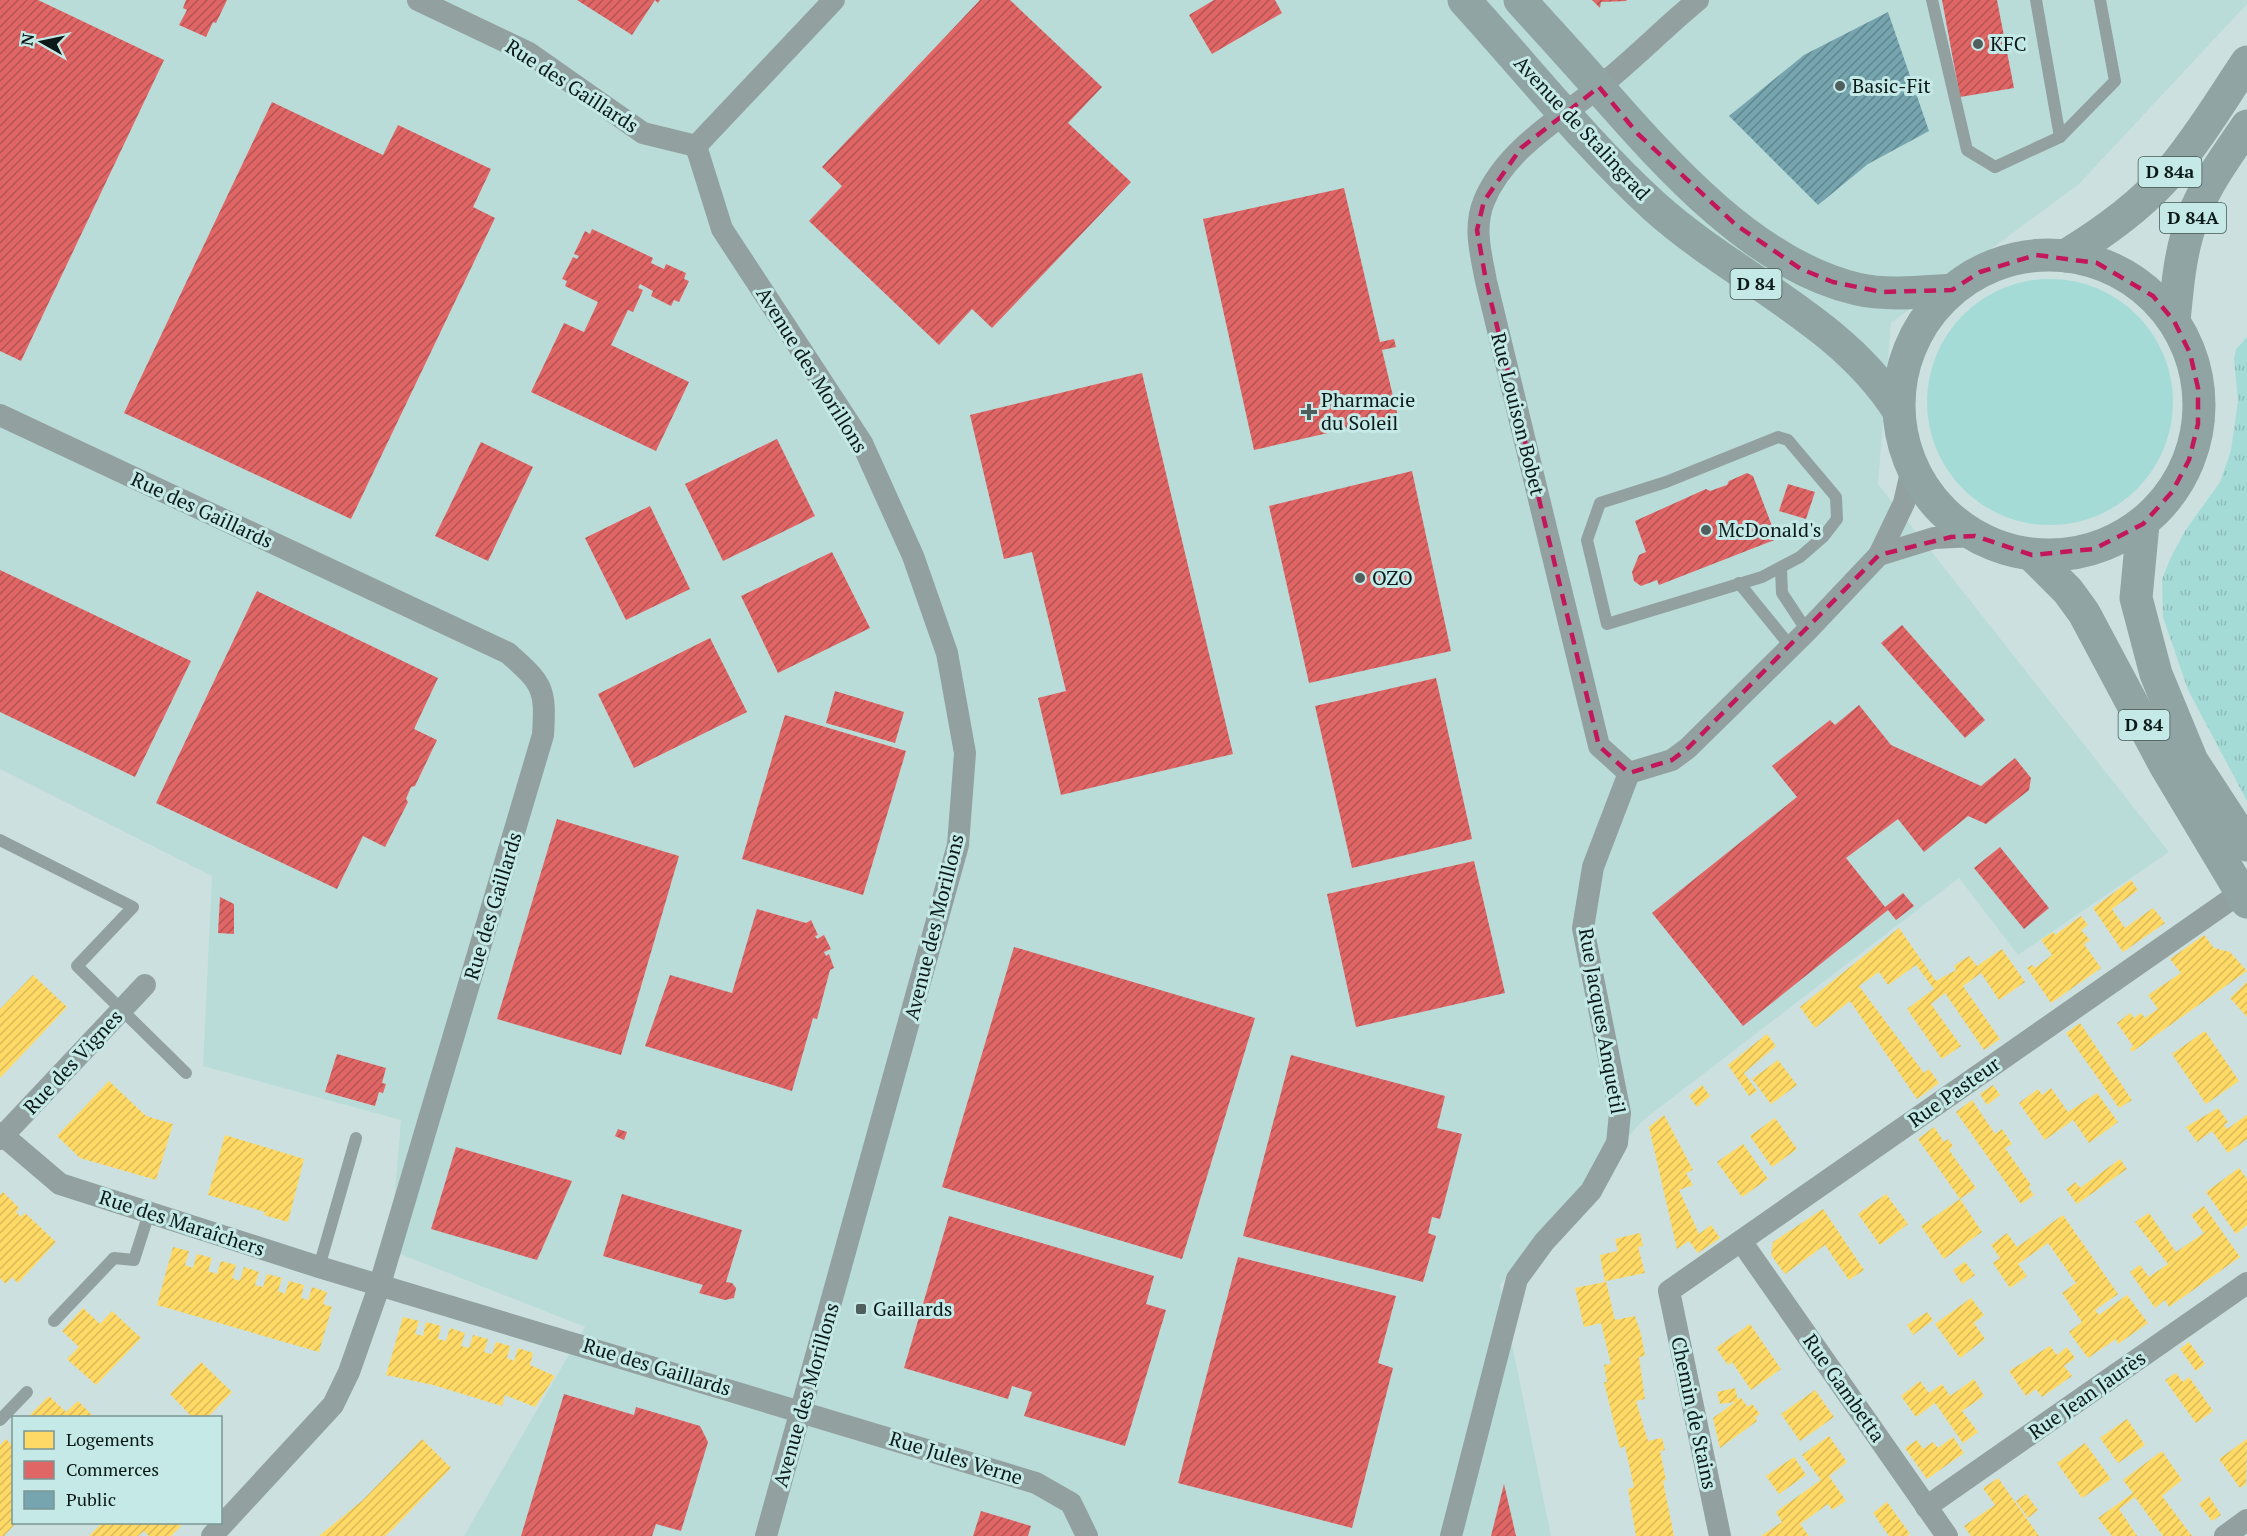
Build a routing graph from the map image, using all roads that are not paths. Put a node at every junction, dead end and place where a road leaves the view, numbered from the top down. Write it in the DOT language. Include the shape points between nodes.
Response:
graph roads {
  1 [pos="418,0"];
  2 [pos="834,0"];
  3 [pos="1464,0"];
  4 [pos="1520,0"];
  5 [pos="1698,0"];
  6 [pos="1932,0"];
  7 [pos="2036,0"];
  8 [pos="2100,0"];
  9 [pos="2247,62"];
  10 [pos="1599,87"];
  11 [pos="1564,111"];
  12 [pos="2247,126"];
  13 [pos="2060,137"];
  14 [pos="696,146"];
  15 [pos="2065,256"];
  16 [pos="1952,290"];
  17 [pos="2174,321"];
  18 [pos="1898,410"];
  19 [pos="0,415"];
  20 [pos="1912,468"];
  21 [pos="2143,524"];
  22 [pos="1975,536"];
  23 [pos="1880,555"];
  24 [pos="2032,555"];
  25 [pos="1781,569"];
  26 [pos="1739,583"];
  27 [pos="1799,639"];
  28 [pos="1629,773"];
  29 [pos="0,840"];
  30 [pos="2247,845"];
  31 [pos="2243,897"];
  32 [pos="145,985"];
  33 [pos="120,1010"];
  34 [pos="186,1073"];
  35 [pos="1,1136"];
  36 [pos="356,1138"];
  37 [pos="149,1213"];
  38 [pos="1741,1240"];
  39 [pos="319,1267"];
  40 [pos="2247,1283"];
  41 [pos="380,1284"];
  42 [pos="1669,1291"];
  43 [pos="54,1322"];
  44 [pos="27,1392"];
  45 [pos="802,1411"];
  46 [pos="0,1420"];
  47 [pos="1926,1507"];
  48 [pos="2247,1520"];
  49 [pos="212,1536"];
  50 [pos="766,1536"];
  51 [pos="1087,1536"];
  52 [pos="1451,1536"];
  53 [pos="1720,1536"];
  54 [pos="1947,1536"];
  55 [pos="2224,1536"];
  1 -- 14 [label="street, Rue des Gaillards" via="529,53 643,133"];
  2 -- 14 [label="street"];
  3 -- 11 [label="main road, Avenue de Stalingrad / D 84"];
  4 -- 10 [label="main road, Avenue de Stalingrad / D 84"];
  5 -- 10 [label="street, Rue Louison Bobet"];
  6 -- 13 [label="lane" via="1967,150 1995,167"];
  7 -- 13 [label="lane"];
  8 -- 13 [label="lane" via="2115,81"];
  9 -- 15 [label="main road, D 84a" via="2170,172 2137,204"];
  10 -- 11 [label="street, Rue Louison Bobet"];
  10 -- 16 [label="main road, Avenue de Stalingrad / D 84" via="1638,134 1727,217 1801,269 1858,290"];
  11 -- 18 [label="main road, Avenue de Stalingrad / D 84" via="1655,207 1841,344 1870,372"];
  11 -- 28 [label="street, Rue Louison Bobet" via="1521,148 1499,176 1484,201 1477,230 1599,746"];
  12 -- 17 [label="main road, D 84A" via="2203,193 2187,232"];
  14 -- 45 [label="street, Avenue des Morillons" via="722,229 862,443 913,556 947,653 965,753 958,845"];
  15 -- 16 [label="main road" via="2036,255 2007,261"];
  15 -- 17 [label="main road" via="2097,263 2127,276 2153,296"];
  16 -- 18 [label="main road" via="1929,314 1911,347"];
  17 -- 21 [label="main road" via="2192,362 2198,388 2198,424 2189,460 2172,492"];
  18 -- 20 [label="main road"];
  19 -- 41 [label="street, Rue des Gaillards" via="508,653 533,675 546,700 543,735"];
  20 -- 22 [label="main road" via="1938,507"];
  20 -- 23 [label="street" via="1904,503"];
  21 -- 24 [label="main road" via="2094,549"];
  21 -- 30 [label="main road, D 84" via="2136,598 2156,674 2192,761"];
  22 -- 23 [label="street" via="1934,538"];
  22 -- 24 [label="main road" via="2002,549"];
  23 -- 27 [label="street"];
  24 -- 31 [label="main road, D 84" via="2084,613 2165,765"];
  25 -- 26 [label="lane"];
  25 -- 26 [label="lane" via="1823,537 1837,519 1836,497 1788,440 1778,437 1600,503 1587,540 1607,624"];
  25 -- 27 [label="lane" via="1782,593"];
  26 -- 27 [label="lane"];
  27 -- 28 [label="street" via="1688,748 1672,760"];
  28 -- 52 [label="street, Rue Jacques Anquetil" via="1593,867 1583,928 1620,1113 1617,1143 1591,1191 1544,1242 1517,1279"];
  29 -- 33 [label="lane" via="133,907 77,966"];
  31 -- 38 [label="street, Rue Pasteur"];
  32 -- 33 [label="street, Rue des Vignes"];
  33 -- 34 [label="lane"];
  33 -- 35 [label="street, Rue des Vignes"];
  35 -- 37 [label="street, Rue des Maraîchers" via="60,1184"];
  36 -- 39 [label="lane"];
  37 -- 39 [label="street, Rue des Maraîchers"];
  37 -- 43 [label="lane" via="134,1260 114,1258"];
  38 -- 42 [label="street, Rue Pasteur"];
  38 -- 47 [label="street, Rue Gambetta"];
  39 -- 41 [label="street, Rue des Maraîchers"];
  40 -- 47 [label="street, Rue Jean Jaurès"];
  41 -- 45 [label="street, Rue des Gaillards"];
  41 -- 49 [label="street" via="333,1405"];
  42 -- 53 [label="street, Chemin de Stains"];
  44 -- 46 [label="lane"];
  45 -- 50 [label="street, Avenue des Morillons"];
  45 -- 51 [label="street, Rue Jules Verne" via="1036,1483 1071,1503"];
  47 -- 54 [label="street, Rue Gambetta"];
  48 -- 55 [label="street"];
}
